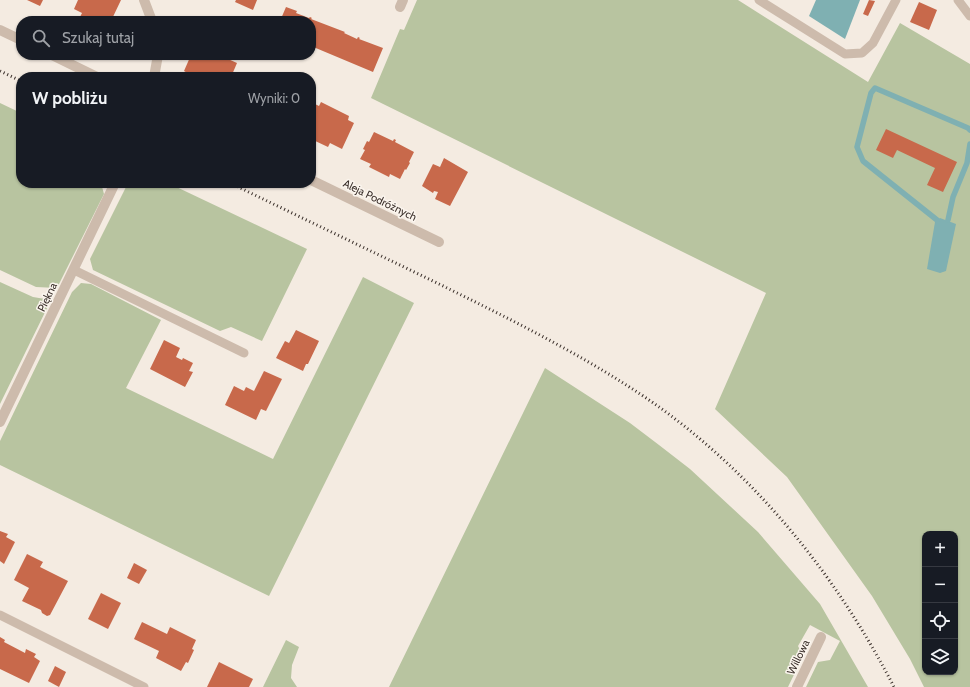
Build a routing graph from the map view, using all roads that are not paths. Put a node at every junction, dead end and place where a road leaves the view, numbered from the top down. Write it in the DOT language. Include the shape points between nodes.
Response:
graph roads {
  1 [pos="144,0"];
  2 [pos="759,0"];
  3 [pos="896,0"];
  4 [pos="958,0"];
  5 [pos="150,16"];
  6 [pos="970,16"];
  7 [pos="0,30"];
  8 [pos="16,38"];
  9 [pos="62,60"];
  10 [pos="157,60"];
  11 [pos="87,72"];
  12 [pos="155,72"];
  13 [pos="316,182"];
  14 [pos="113,188"];
  15 [pos="439,242"];
  16 [pos="74,270"];
  17 [pos="244,353"];
  18 [pos="0,422"];
  19 [pos="0,615"];
  20 [pos="821,637"];
  21 [pos="144,687"];
  22 [pos="797,687"];
  1 -- 5 [label="street"];
  2 -- 3 [label="lane" via="845,54 862,53 874,44"];
  4 -- 6 [label="lane"];
  7 -- 8 [label="street"];
  9 -- 11 [label="street"];
  10 -- 12 [label="street"];
  13 -- 15 [label="street, Aleja Podróżnych"];
  14 -- 16 [label="street, Piękna"];
  16 -- 17 [label="lane"];
  16 -- 18 [label="street, Piękna"];
  19 -- 21 [label="lane"];
  20 -- 22 [label="street, Willowa"];
}
